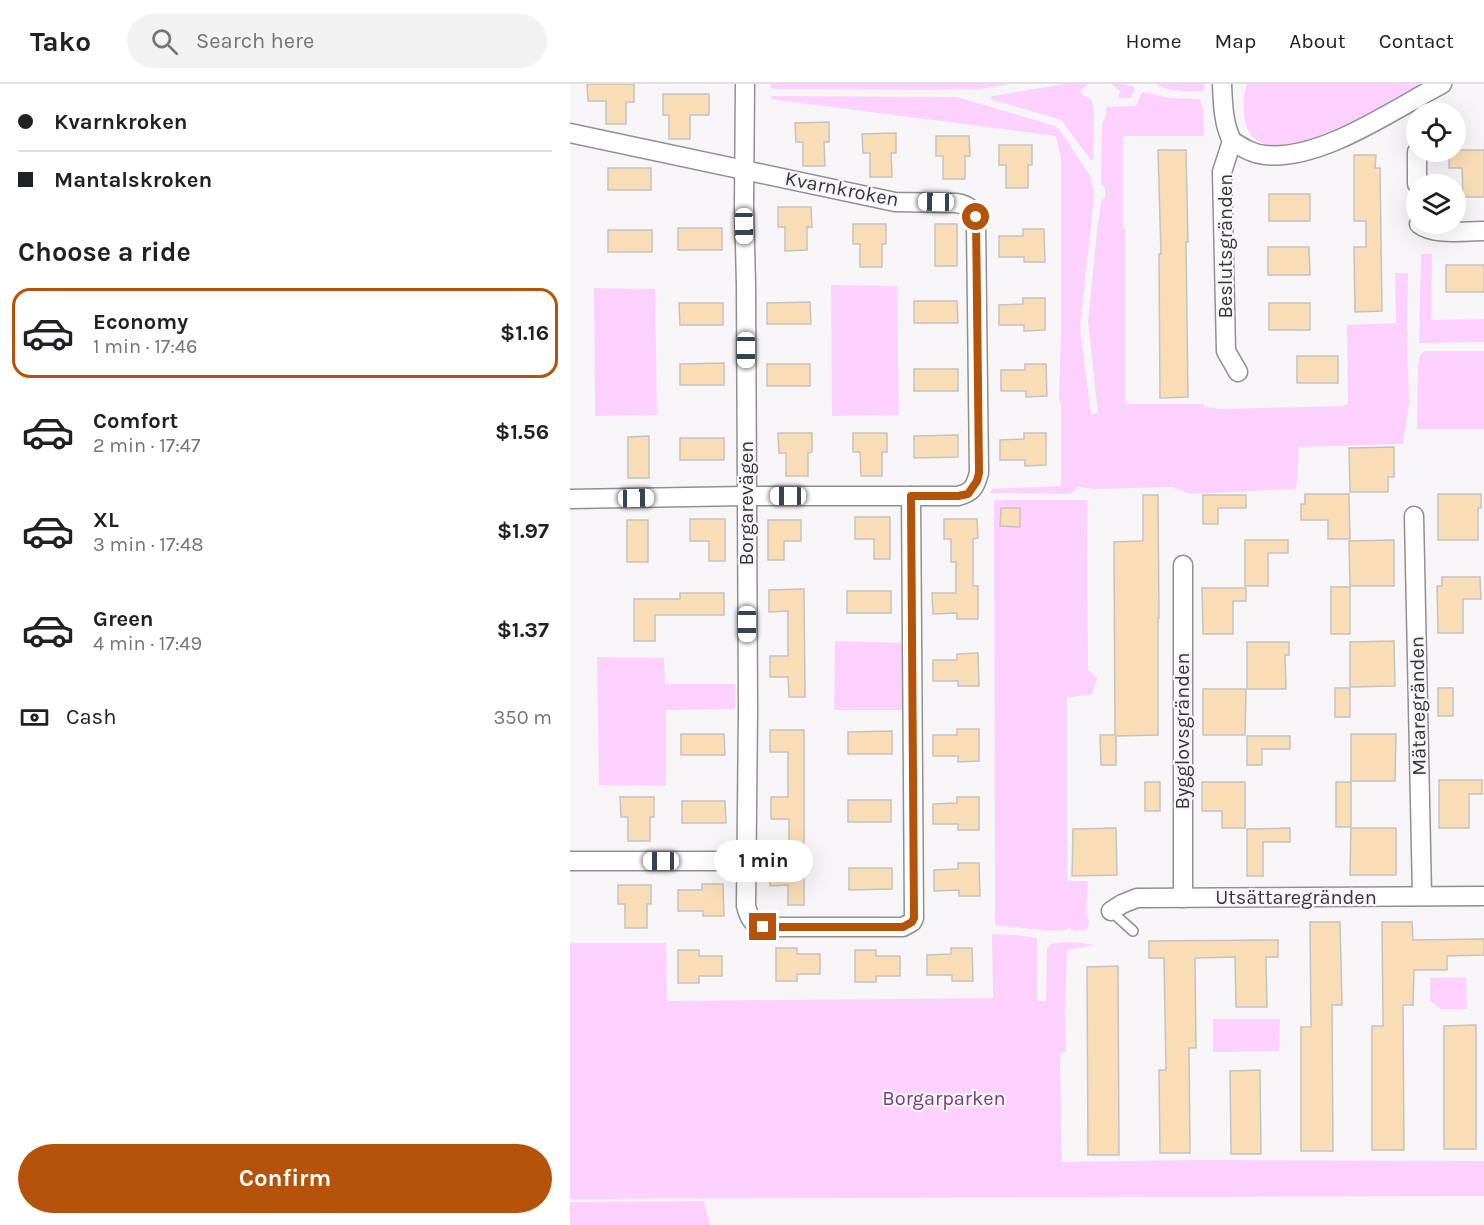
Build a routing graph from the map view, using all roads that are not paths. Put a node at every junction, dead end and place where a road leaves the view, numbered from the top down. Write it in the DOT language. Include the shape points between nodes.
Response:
graph roads {
  1 [pos="745,84"];
  2 [pos="1222,84"];
  3 [pos="1442,84"];
  4 [pos="1421,102"];
  5 [pos="1406,108"];
  6 [pos="570,133"];
  7 [pos="1232,141"];
  8 [pos="744,169"];
  9 [pos="1466,231"];
  10 [pos="1484,231"];
  11 [pos="1238,372"];
  12 [pos="746,496"];
  13 [pos="911,496"];
  14 [pos="570,499"];
  15 [pos="1414,516"];
  16 [pos="1183,565"];
  17 [pos="570,861"];
  18 [pos="747,861"];
  19 [pos="1422,896"];
  20 [pos="1484,896"];
  21 [pos="1183,898"];
  22 [pos="1111,911"];
  23 [pos="1133,931"];
  1 -- 8 [label="street, Borgarevägen"];
  2 -- 7 [label="street" via="1224,119"];
  3 -- 4 [label="street"];
  5 -- 7 [label="street" via="1334,141 1298,152 1267,156"];
  6 -- 8 [label="street"];
  7 -- 11 [label="street, Beslutsgränden" via="1222,172 1226,351"];
  8 -- 12 [label="street, Borgarevägen"];
  8 -- 13 [label="street, Kvarnkroken" via="895,202 956,203 972,209 976,217 979,473 968,494"];
  9 -- 10 [label="street"];
  12 -- 13 [label="street, Kvarnkroken"];
  12 -- 14 [label="street, Kvarnkroken"];
  12 -- 18 [label="street, Borgarevägen"];
  13 -- 18 [label="street, Borgarevägen" via="914,918 903,927 763,927 751,921 746,906"];
  15 -- 19 [label="street, Mätaregränden"];
  16 -- 21 [label="street, Bygglovsgränden"];
  17 -- 18 [label="street"];
  19 -- 20 [label="street, Utsättaregränden"];
  19 -- 21 [label="street, Utsättaregränden"];
  21 -- 22 [label="street, Utsättaregränden" via="1137,898"];
  22 -- 23 [label="lane"];
}
